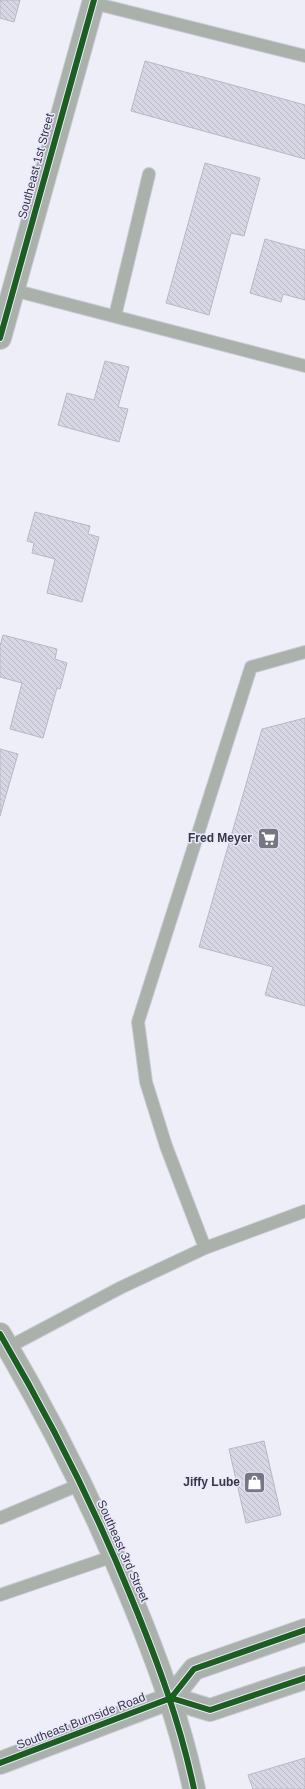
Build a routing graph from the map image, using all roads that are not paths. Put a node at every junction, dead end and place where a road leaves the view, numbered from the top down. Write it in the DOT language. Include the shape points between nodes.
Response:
graph roads {
  1 [pos="93,1"];
  2 [pos="305,56"];
  3 [pos="149,174"];
  4 [pos="13,290"];
  5 [pos="115,316"];
  6 [pos="0,338"];
  7 [pos="305,366"];
  8 [pos="305,652"];
  9 [pos="305,1211"];
  10 [pos="204,1248"];
  11 [pos="2,1344"];
  12 [pos="81,1484"];
  13 [pos="0,1518"];
  14 [pos="114,1556"];
  15 [pos="0,1596"];
  16 [pos="305,1630"];
  17 [pos="305,1678"];
  18 [pos="171,1698"];
  19 [pos="0,1764"];
  20 [pos="194,1789"];
  1 -- 2 [label="lane"];
  1 -- 4 [label="street, Southeast 1st Street"];
  3 -- 5 [label="lane"];
  4 -- 5 [label="lane"];
  4 -- 6 [label="street, Southeast 1st Street"];
  5 -- 7 [label="lane"];
  8 -- 10 [label="lane" via="251,667 138,1022 146,1082 166,1146"];
  9 -- 10 [label="lane"];
  10 -- 11 [label="lane"];
  11 -- 12 [label="street, Southeast 3rd Street"];
  12 -- 13 [label="lane"];
  12 -- 14 [label="street, Southeast 3rd Street"];
  14 -- 15 [label="lane"];
  14 -- 18 [label="street, Southeast 3rd Street"];
  16 -- 18 [label="highway" via="194,1669"];
  17 -- 18 [label="highway" via="210,1710"];
  18 -- 19 [label="highway, Southeast Burnside Road"];
  18 -- 20 [label="street, Southeast 3rd Street"];
}
